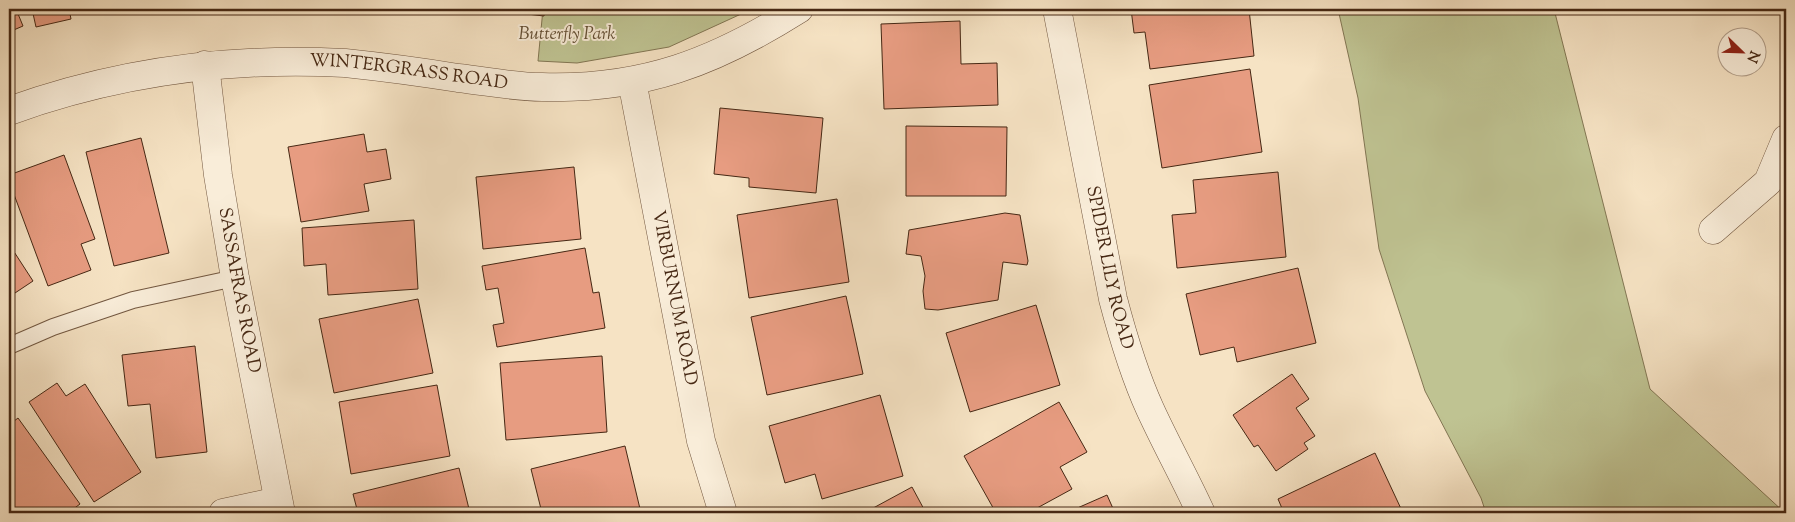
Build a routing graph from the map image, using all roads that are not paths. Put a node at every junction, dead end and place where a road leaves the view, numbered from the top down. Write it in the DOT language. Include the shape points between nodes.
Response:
graph roads {
  1 [pos="799,9"];
  2 [pos="1057,9"];
  3 [pos="205,65"];
  4 [pos="632,81"];
  5 [pos="9,111"];
  6 [pos="1786,138"];
  7 [pos="1713,230"];
  8 [pos="235,278"];
  9 [pos="9,346"];
  10 [pos="280,507"];
  11 [pos="223,513"];
  12 [pos="723,513"];
  13 [pos="1201,513"];
  1 -- 4 [label="street, WINTERGRASS ROAD" via="738,45 672,71"];
  2 -- 13 [label="street, SPIDER LILY ROAD" via="1120,324 1150,409"];
  3 -- 4 [label="street, WINTERGRASS ROAD" via="275,61 336,63 541,87 582,87"];
  3 -- 5 [label="street, WINTERGRASS ROAD" via="104,82"];
  3 -- 8 [label="street, SASSAFRAS ROAD" via="215,158"];
  4 -- 12 [label="street, VIRBURNUM ROAD" via="701,441"];
  6 -- 7 [label="street" via="1768,182"];
  8 -- 9 [label="lane" via="133,300 53,327"];
  8 -- 10 [label="street, SASSAFRAS ROAD"];
  10 -- 11 [label="street"];
}
